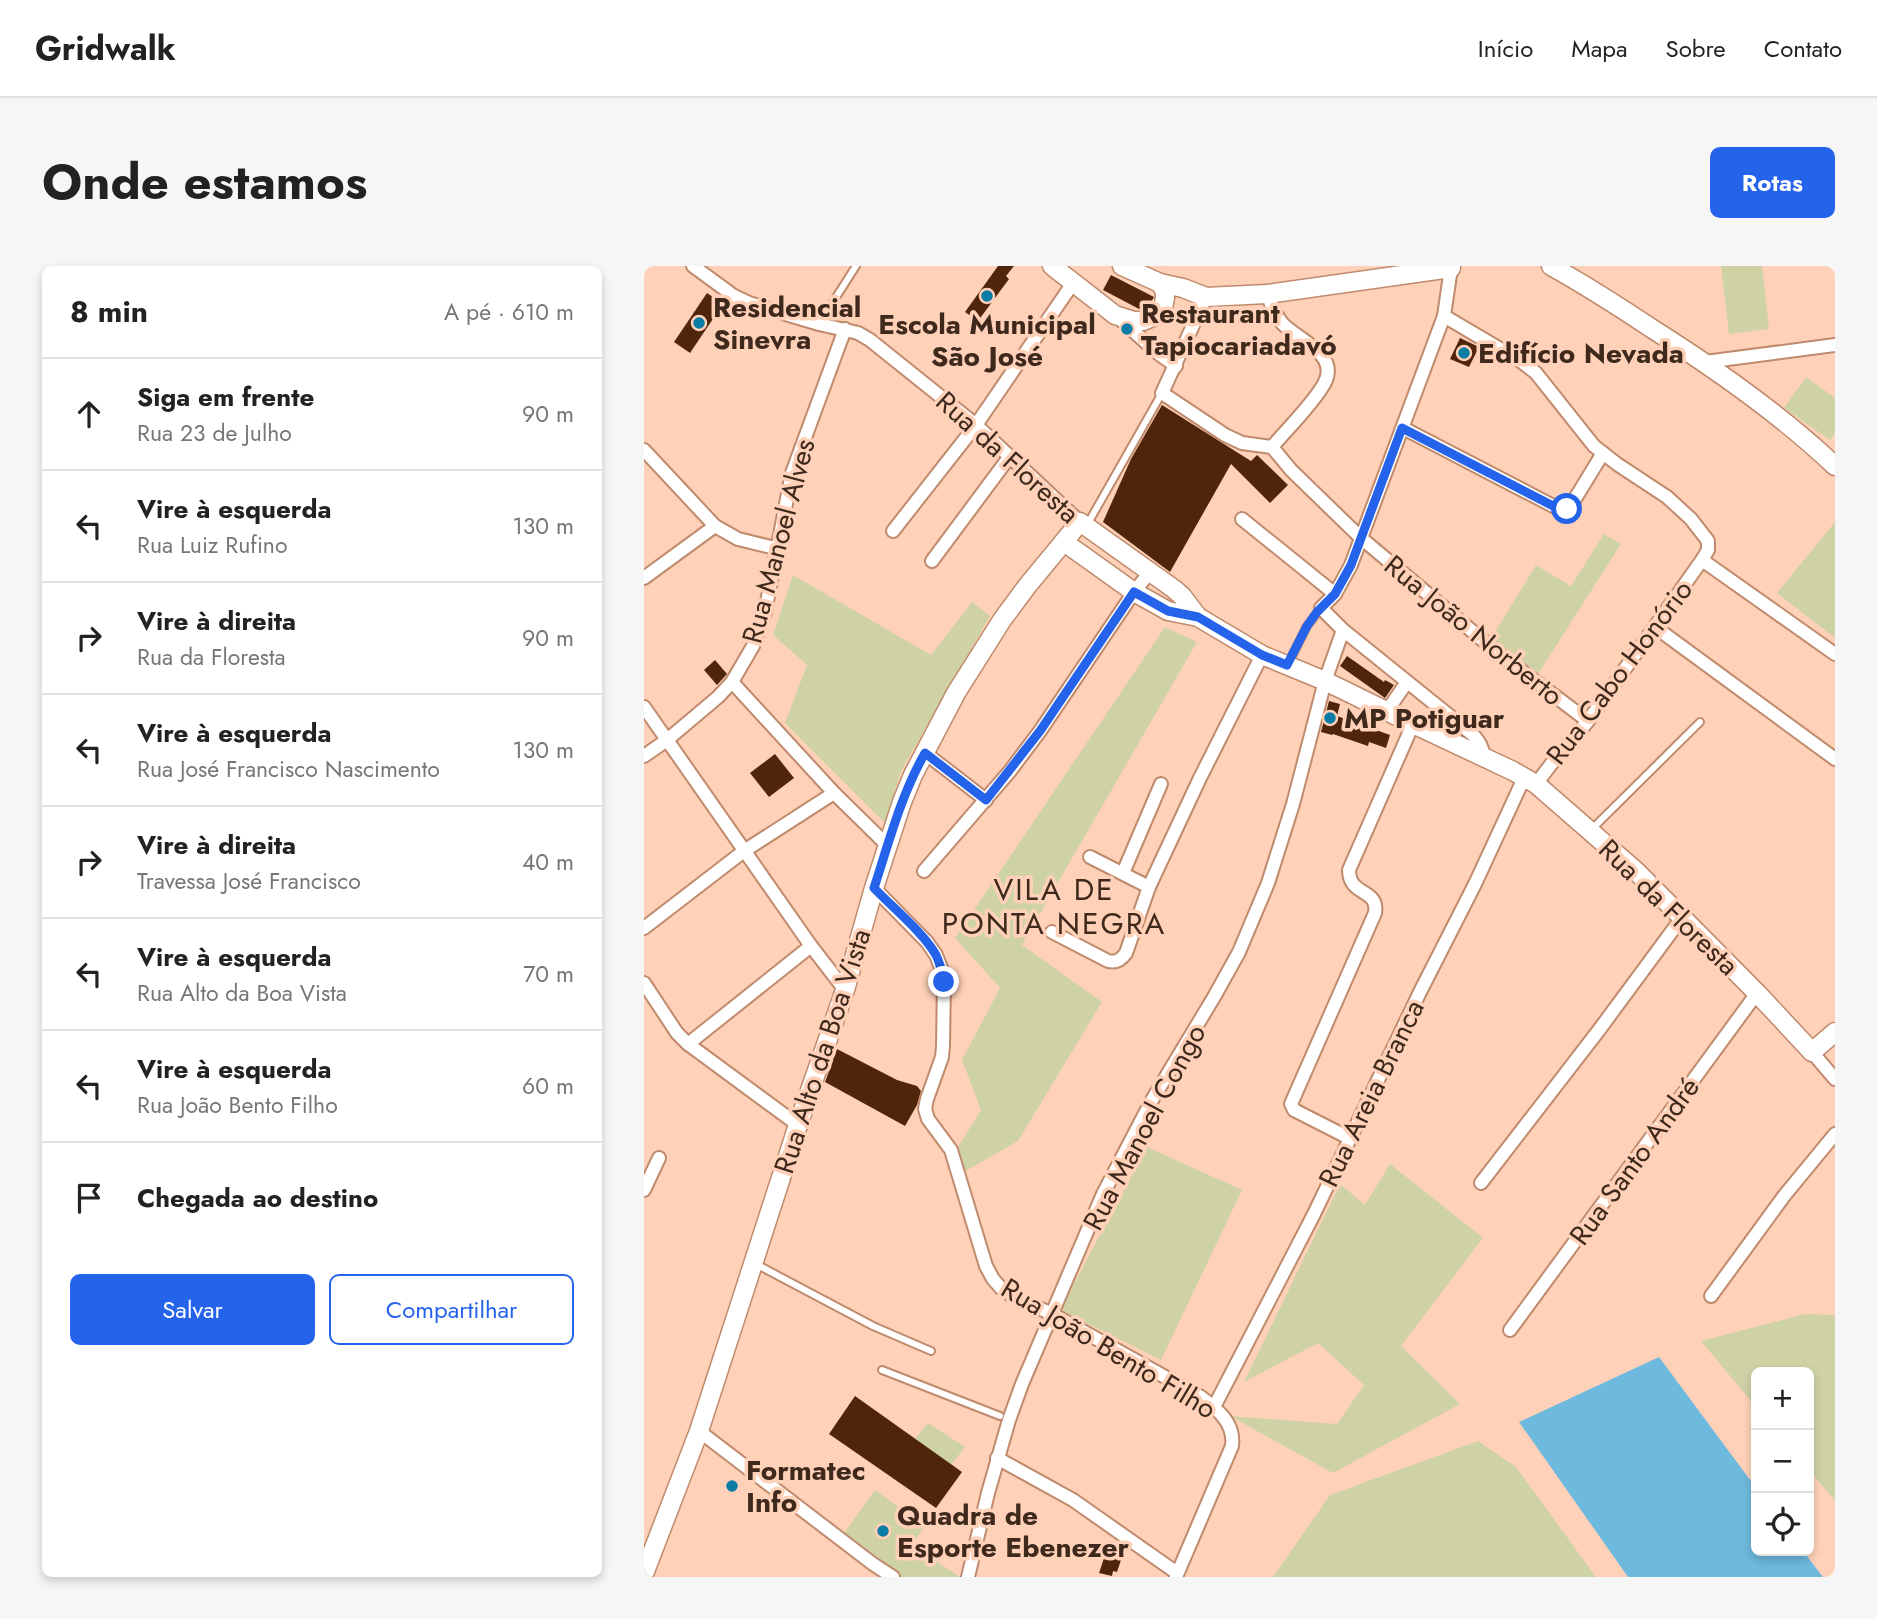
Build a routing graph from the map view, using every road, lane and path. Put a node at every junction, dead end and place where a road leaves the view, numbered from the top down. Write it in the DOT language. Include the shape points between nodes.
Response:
graph roads {
  1 [pos="693,266"];
  2 [pos="856,266"];
  3 [pos="1052,266"];
  4 [pos="1122,266"];
  5 [pos="1551,266"];
  6 [pos="1451,267"];
  7 [pos="1073,283"];
  8 [pos="1160,283"];
  9 [pos="1267,294"];
  10 [pos="1206,298"];
  11 [pos="1115,315"];
  12 [pos="1444,316"];
  13 [pos="819,324"];
  14 [pos="845,329"];
  15 [pos="1835,345"];
  16 [pos="1705,362"];
  17 [pos="1176,366"];
  18 [pos="1162,393"];
  19 [pos="976,425"];
  20 [pos="1402,428"];
  21 [pos="1272,447"];
  22 [pos="644,450"];
  23 [pos="1603,453"];
  24 [pos="1010,456"];
  25 [pos="1832,458"];
  26 [pos="1242,519"];
  27 [pos="1083,524"];
  28 [pos="715,526"];
  29 [pos="893,530"];
  30 [pos="1361,538"];
  31 [pos="1064,542"];
  32 [pos="779,549"];
  33 [pos="1702,560"];
  34 [pos="932,561"];
  35 [pos="1150,572"];
  36 [pos="644,578"];
  37 [pos="1134,592"];
  38 [pos="1335,594"];
  39 [pos="1321,608"];
  40 [pos="1198,617"];
  41 [pos="1655,627"];
  42 [pos="1343,630"];
  43 [pos="1835,654"];
  44 [pos="1262,655"];
  45 [pos="1287,665"];
  46 [pos="1325,681"];
  47 [pos="1407,681"];
  48 [pos="732,682"];
  49 [pos="644,707"];
  50 [pos="1387,711"];
  51 [pos="1588,721"];
  52 [pos="1700,722"];
  53 [pos="1413,724"];
  54 [pos="667,740"];
  55 [pos="925,753"];
  56 [pos="644,755"];
  57 [pos="1485,759"];
  58 [pos="1835,759"];
  59 [pos="1530,781"];
  60 [pos="1161,784"];
  61 [pos="834,793"];
  62 [pos="986,800"];
  63 [pos="1590,831"];
  64 [pos="888,846"];
  65 [pos="744,851"];
  66 [pos="1090,857"];
  67 [pos="924,871"];
  68 [pos="1123,873"];
  69 [pos="1149,887"];
  70 [pos="874,888"];
  71 [pos="1681,919"];
  72 [pos="644,928"];
  73 [pos="1052,932"];
  74 [pos="811,946"];
  75 [pos="644,983"];
  76 [pos="845,990"];
  77 [pos="1757,993"];
  78 [pos="1835,1032"];
  79 [pos="688,1044"];
  80 [pos="1812,1052"];
  81 [pos="1835,1079"];
  82 [pos="798,1125"];
  83 [pos="1835,1134"];
  84 [pos="1349,1138"];
  85 [pos="659,1158"];
  86 [pos="1481,1183"];
  87 [pos="644,1189"];
  88 [pos="754,1263"];
  89 [pos="1711,1296"];
  90 [pos="1052,1314"];
  91 [pos="1510,1330"];
  92 [pos="930,1351"];
  93 [pos="882,1370"];
  94 [pos="1214,1407"];
  95 [pos="1004,1418"];
  96 [pos="699,1431"];
  97 [pos="997,1458"];
  98 [pos="644,1574"];
  99 [pos="1177,1575"];
  100 [pos="893,1577"];
  101 [pos="968,1577"];
  1 -- 13 [label="street, Rua da Floresta" via="741,300"];
  2 -- 13 [label="lane"];
  3 -- 7 [label="street"];
  4 -- 8 [label="street"];
  5 -- 16 [label="street"];
  6 -- 9 [label="street"];
  6 -- 12 [label="street"];
  7 -- 11 [label="street"];
  7 -- 19 [label="street"];
  8 -- 10 [label="street"];
  8 -- 11 [label="street" via="1165,298 1158,315 1134,321"];
  9 -- 10 [label="street"];
  9 -- 21 [label="street" via="1283,323 1320,352 1327,367 1324,384"];
  10 -- 17 [label="street"];
  11 -- 17 [label="street"];
  12 -- 20 [label="street"];
  12 -- 23 [label="street" via="1536,373"];
  13 -- 14 [label="street, Rua da Floresta"];
  14 -- 19 [label="street, Rua da Floresta" via="870,340"];
  14 -- 32 [label="street, Rua Manoel Alves" via="792,473"];
  15 -- 16 [label="street"];
  16 -- 25 [label="street"];
  17 -- 18 [label="street"];
  18 -- 21 [label="street" via="1225,435 1242,443"];
  18 -- 27 [label="lane"];
  19 -- 24 [label="street, Rua da Floresta"];
  19 -- 29 [label="street"];
  20 -- 23 [label="street" via="1559,509 1570,506"];
  20 -- 30 [label="street"];
  21 -- 30 [label="street, Rua João Norberto"];
  22 -- 28 [label="street"];
  23 -- 33 [label="street" via="1667,497 1690,519 1708,541"];
  24 -- 27 [label="street, Rua da Floresta"];
  24 -- 34 [label="street"];
  26 -- 38 [label="street"];
  27 -- 31 [label="street, Rua Alto da Boa Vista"];
  27 -- 35 [label="street, Rua da Floresta"];
  28 -- 32 [label="street" via="738,539"];
  28 -- 36 [label="street"];
  30 -- 38 [label="street"];
  30 -- 51 [label="street, Rua João Norberto" via="1503,657"];
  31 -- 37 [label="street, Rua da Floresta"];
  31 -- 55 [label="street, Rua Alto da Boa Vista" via="1002,620"];
  32 -- 48 [label="street, Rua Manoel Alves" via="760,629"];
  33 -- 41 [label="street, Rua Cabo Honório"];
  33 -- 43 [label="street"];
  35 -- 37 [label="street"];
  35 -- 40 [label="street, Rua da Floresta" via="1182,596"];
  37 -- 40 [label="street, Rua da Floresta" via="1168,611"];
  37 -- 62 [label="street" via="1040,731"];
  38 -- 39 [label="street"];
  39 -- 42 [label="street"];
  39 -- 45 [label="lane"];
  40 -- 44 [label="street, Rua da Floresta"];
  41 -- 51 [label="street, Rua Cabo Honório"];
  41 -- 58 [label="street"];
  42 -- 46 [label="street, Rua Manoel Congo"];
  42 -- 47 [label="street"];
  44 -- 45 [label="street, Rua da Floresta"];
  44 -- 69 [label="street"];
  45 -- 46 [label="street, Rua da Floresta"];
  46 -- 50 [label="street, Rua da Floresta"];
  46 -- 90 [label="street, Rua Manoel Congo" via="1293,804 1257,912 1103,1194"];
  47 -- 50 [label="street"];
  47 -- 57 [label="street" via="1477,739"];
  48 -- 54 [label="street, Rua Manoel Alves"];
  48 -- 61 [label="street"];
  49 -- 54 [label="street"];
  50 -- 53 [label="street, Rua da Floresta"];
  51 -- 59 [label="street, Rua Cabo Honório"];
  52 -- 63 [label="lane"];
  53 -- 57 [label="street, Rua da Floresta"];
  53 -- 84 [label="street" via="1349,870 1352,885 1373,899 1374,913 1292,1099 1292,1107"];
  54 -- 56 [label="street, Rua Manoel Alves"];
  54 -- 65 [label="street"];
  55 -- 62 [label="street"];
  55 -- 64 [label="street, Rua Alto da Boa Vista"];
  57 -- 59 [label="street, Rua da Floresta"];
  59 -- 63 [label="street, Rua da Floresta"];
  59 -- 84 [label="street, Rua Areia Branca"];
  60 -- 68 [label="street"];
  61 -- 64 [label="street"];
  61 -- 65 [label="street"];
  62 -- 67 [label="street"];
  63 -- 71 [label="street, Rua da Floresta"];
  64 -- 70 [label="street, Rua Alto da Boa Vista"];
  65 -- 72 [label="street"];
  65 -- 74 [label="street"];
  66 -- 68 [label="street"];
  68 -- 69 [label="street"];
  69 -- 73 [label="street" via="1122,959 1108,961"];
  70 -- 76 [label="street, Rua Alto da Boa Vista"];
  70 -- 90 [label="street, Rua João Bento Filho" via="927,942 941,968 942,1057 925,1109 951,1150 986,1266 1012,1296"];
  71 -- 77 [label="street, Rua da Floresta"];
  71 -- 86 [label="street"];
  74 -- 76 [label="street"];
  74 -- 79 [label="street"];
  75 -- 79 [label="street"];
  76 -- 82 [label="street, Rua Alto da Boa Vista"];
  77 -- 80 [label="street, Rua da Floresta"];
  77 -- 91 [label="street, Rua Santo André"];
  78 -- 80 [label="street"];
  79 -- 82 [label="street"];
  80 -- 81 [label="street, Rua da Floresta"];
  82 -- 88 [label="street, Rua Alto da Boa Vista"];
  83 -- 89 [label="street"];
  84 -- 94 [label="street, Rua Areia Branca"];
  85 -- 87 [label="street"];
  88 -- 92 [label="lane"];
  88 -- 96 [label="street, Rua Alto da Boa Vista"];
  90 -- 94 [label="street, Rua João Bento Filho"];
  90 -- 95 [label="street, Rua Manoel Congo"];
  93 -- 95 [label="lane"];
  94 -- 99 [label="street, Rua João Bento Filho" via="1233,1430 1233,1446"];
  95 -- 97 [label="street, Rua Manoel Congo"];
  96 -- 98 [label="street, Rua Alto da Boa Vista"];
  96 -- 100 [label="street"];
  97 -- 99 [label="street" via="1073,1500"];
  97 -- 101 [label="street, Rua Manoel Congo"];
}
